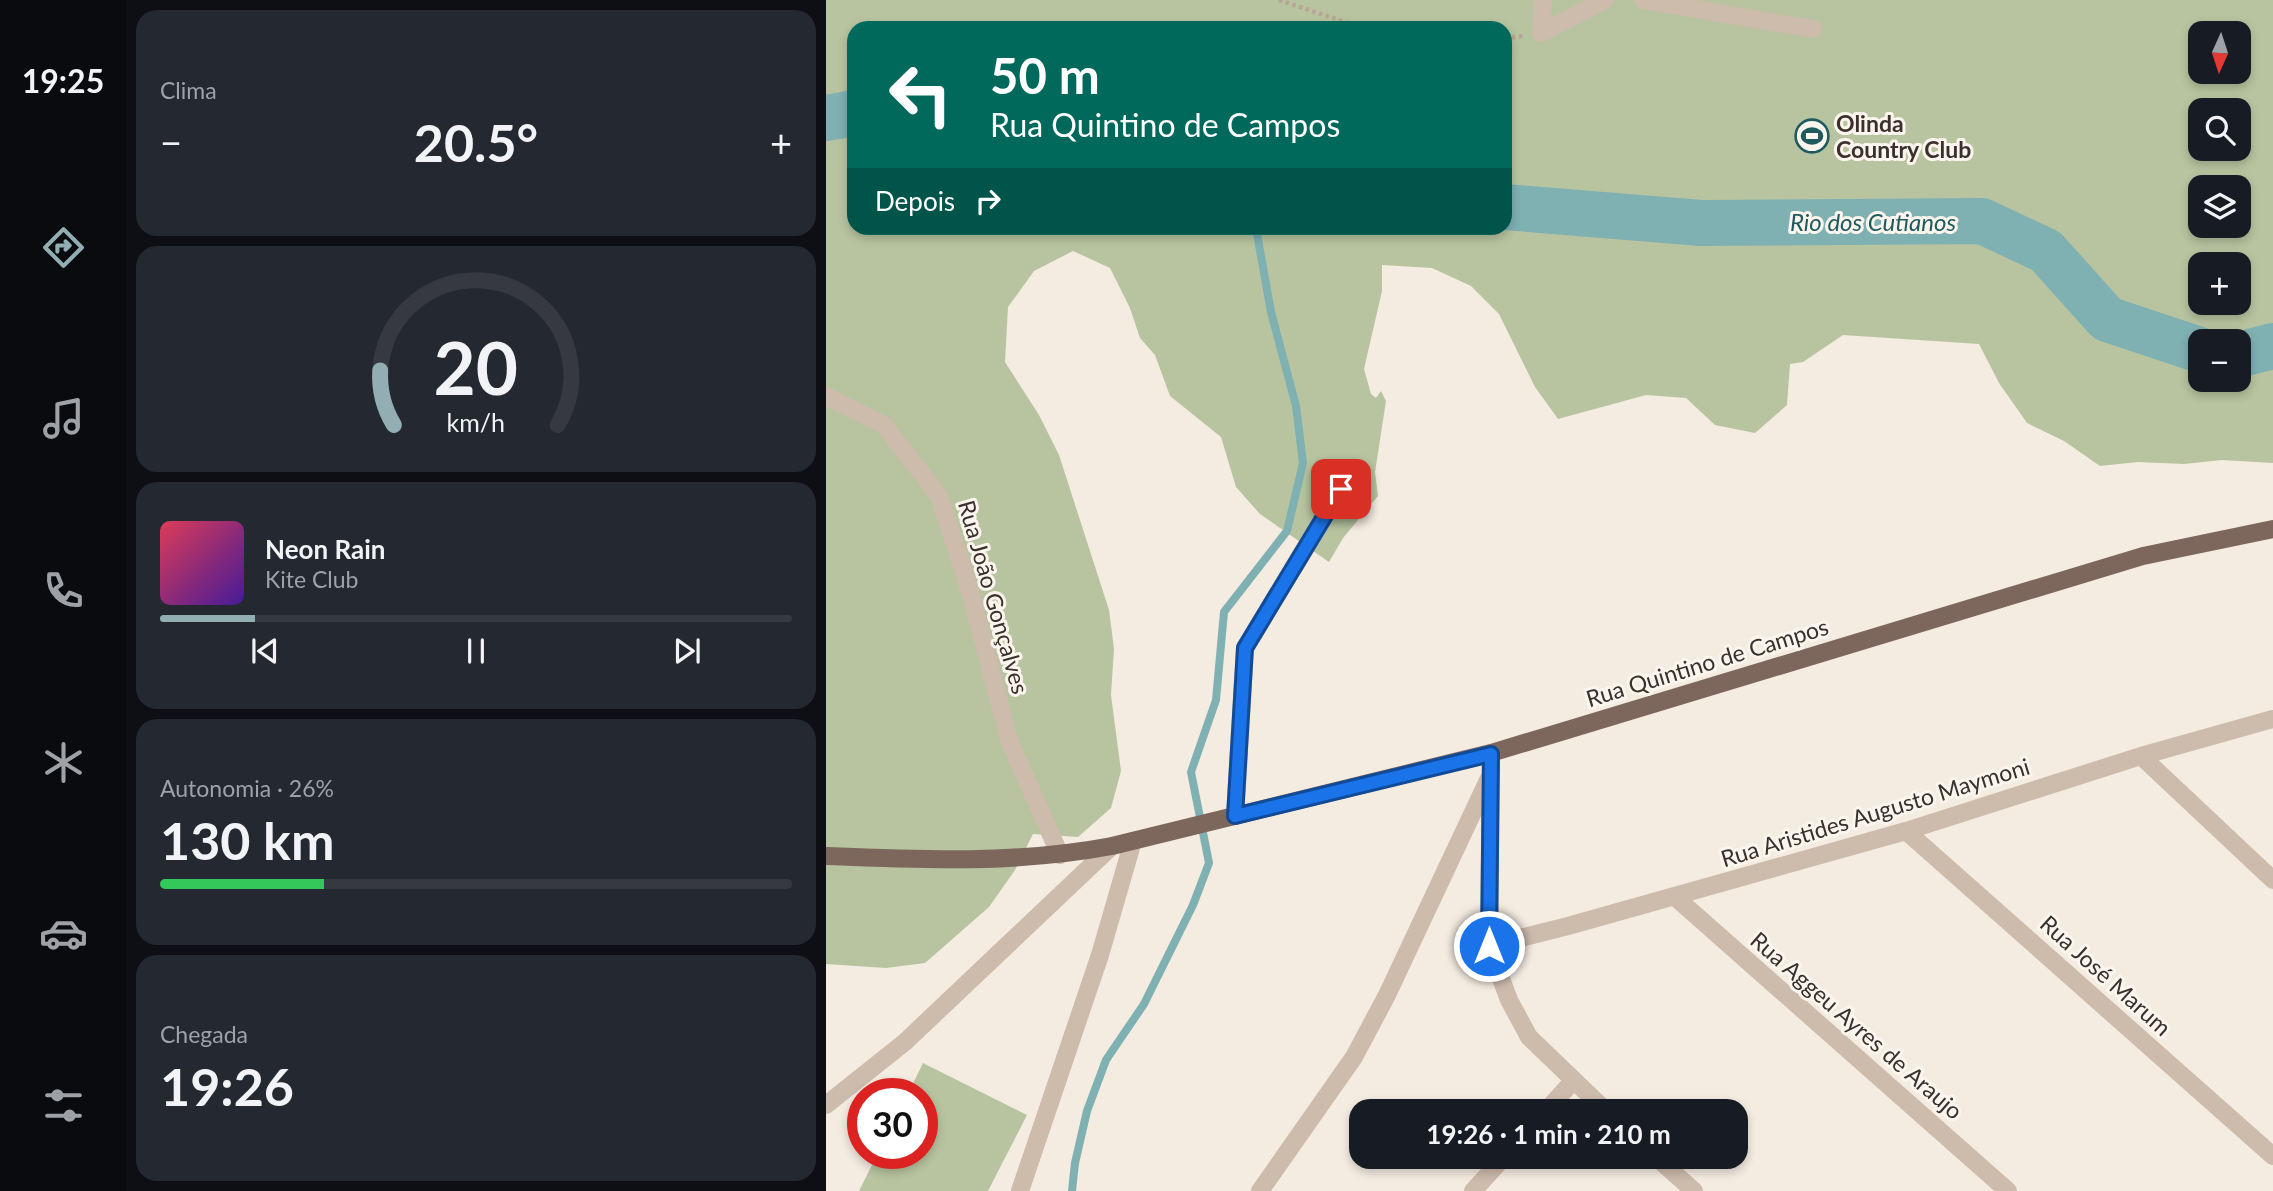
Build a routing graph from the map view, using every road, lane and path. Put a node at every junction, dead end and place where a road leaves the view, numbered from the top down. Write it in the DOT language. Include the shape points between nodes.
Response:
graph roads {
  1 [pos="1279,0"];
  2 [pos="1543,0"];
  3 [pos="1605,0"];
  4 [pos="1643,0"];
  5 [pos="1342,21"];
  6 [pos="1814,29"];
  7 [pos="826,396"];
  8 [pos="1341,489"];
  9 [pos="2273,529"];
  10 [pos="2273,719"];
  11 [pos="1491,754"];
  12 [pos="2141,756"];
  13 [pos="1490,776"];
  14 [pos="1230,817"];
  15 [pos="1906,831"];
  16 [pos="1133,841"];
  17 [pos="1112,846"];
  18 [pos="1060,855"];
  19 [pos="826,856"];
  20 [pos="2273,880"];
  21 [pos="1674,896"];
  22 [pos="1489,946"];
  23 [pos="1573,1082"];
  24 [pos="1557,1099"];
  25 [pos="1592,1099"];
  26 [pos="826,1105"];
  27 [pos="2273,1156"];
  28 [pos="1493,1169"];
  29 [pos="1669,1169"];
  30 [pos="1020,1191"];
  31 [pos="1260,1191"];
  32 [pos="1473,1191"];
  33 [pos="1694,1191"];
  34 [pos="2008,1191"];
  1 -- 5 [label="path"];
  2 -- 3 [label="street" via="1541,33"];
  4 -- 6 [label="street"];
  7 -- 18 [label="street, Rua João Gonçalves" via="884,425 939,496 1010,743"];
  8 -- 14 [label="street" via="1245,648"];
  9 -- 11 [label="main road, Rua Quintino de Campos" via="2143,556"];
  10 -- 12 [label="street, Rua Aristides Augusto Maymoni"];
  11 -- 13 [label="street"];
  11 -- 14 [label="main road, Rua Quintino de Campos"];
  12 -- 15 [label="street, Rua Aristides Augusto Maymoni"];
  12 -- 20 [label="street"];
  13 -- 22 [label="street"];
  13 -- 31 [label="street" via="1354,1057"];
  14 -- 16 [label="main road, Rua Quintino de Campos"];
  15 -- 21 [label="street, Rua Aristides Augusto Maymoni"];
  15 -- 27 [label="street, Rua José Marum"];
  16 -- 17 [label="main road, Rua Quintino de Campos"];
  16 -- 30 [label="street" via="1100,955"];
  17 -- 18 [label="main road, Rua Quintino de Campos"];
  17 -- 26 [label="street" via="905,1042"];
  18 -- 19 [label="main road, Rua Quintino de Campos" via="954,861"];
  21 -- 22 [label="street, Rua Aristides Augusto Maymoni"];
  21 -- 34 [label="street, Rua Aggeu Ayres de Araujo"];
  22 -- 23 [label="street" via="1529,1037"];
  23 -- 24 [label="street"];
  23 -- 25 [label="street"];
  28 -- 32 [label="street"];
  29 -- 33 [label="street"];
}
